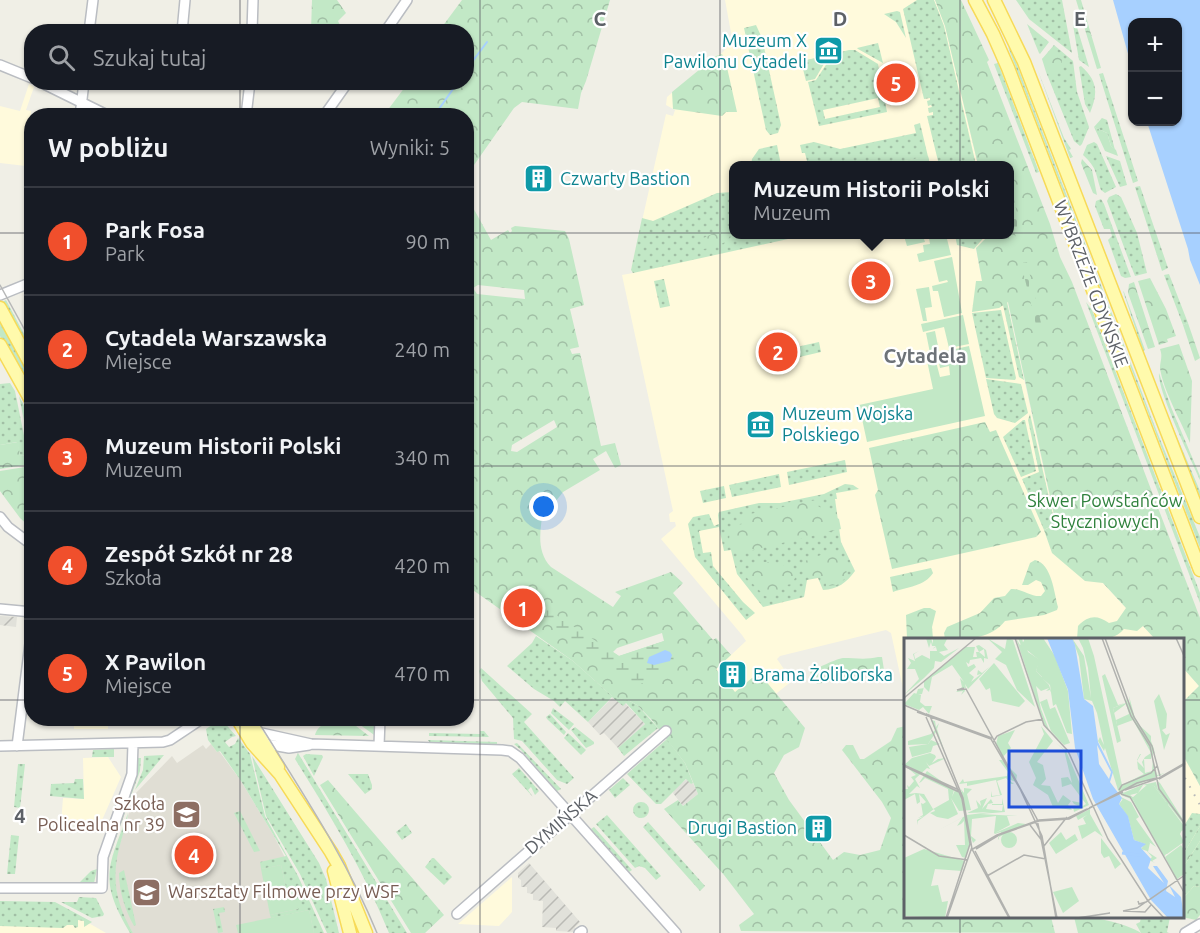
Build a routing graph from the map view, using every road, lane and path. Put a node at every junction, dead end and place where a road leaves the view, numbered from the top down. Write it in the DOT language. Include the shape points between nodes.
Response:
graph roads {
  1 [pos="93,0"];
  2 [pos="184,0"];
  3 [pos="253,0"];
  4 [pos="407,0"];
  5 [pos="975,0"];
  6 [pos="994,0"];
  7 [pos="90,24"];
  8 [pos="182,24"];
  9 [pos="252,24"];
  10 [pos="390,24"];
  11 [pos="0,65"];
  12 [pos="24,75"];
  13 [pos="57,90"];
  14 [pos="83,90"];
  15 [pos="249,90"];
  16 [pos="342,90"];
  17 [pos="82,102"];
  18 [pos="81,108"];
  19 [pos="94,108"];
  20 [pos="247,108"];
  21 [pos="330,108"];
  22 [pos="24,285"];
  23 [pos="0,295"];
  24 [pos="0,308"];
  25 [pos="0,345"];
  26 [pos="24,352"];
  27 [pos="24,388"];
  28 [pos="0,517"];
  29 [pos="1200,517"];
  30 [pos="24,539"];
  31 [pos="1200,570"];
  32 [pos="0,609"];
  33 [pos="24,611"];
  34 [pos="24,691"];
  35 [pos="190,726"];
  36 [pos="245,726"];
  37 [pos="250,726"];
  38 [pos="380,726"];
  39 [pos="666,731"];
  40 [pos="253,734"];
  41 [pos="133,744"];
  42 [pos="265,744"];
  43 [pos="311,744"];
  44 [pos="0,746"];
  45 [pos="17,746"];
  46 [pos="379,746"];
  47 [pos="280,774"];
  48 [pos="570,814"];
  49 [pos="313,826"];
  50 [pos="0,888"];
  51 [pos="457,914"];
  52 [pos="1200,924"];
  53 [pos="350,933"];
  54 [pos="366,933"];
  55 [pos="676,933"];
  56 [pos="1185,933"];
  1 -- 7 [label="street"];
  2 -- 8 [label="street"];
  3 -- 9 [label="street"];
  4 -- 10 [label="street"];
  5 -- 31 [label="main road, WYBRZEŻE GDYŃSKIE" via="1014,84"];
  6 -- 29 [label="main road, WYBRZEŻE GDYŃSKIE" via="1024,62"];
  11 -- 12 [label="street"];
  13 -- 17 [label="street"];
  14 -- 17 [label="street"];
  15 -- 20 [label="street"];
  16 -- 21 [label="street"];
  17 -- 18 [label="street"];
  17 -- 19 [label="street"];
  22 -- 23 [label="street"];
  24 -- 26 [label="main road"];
  25 -- 27 [label="main road"];
  28 -- 30 [label="street"];
  32 -- 33 [label="street"];
  34 -- 45 [label="street"];
  35 -- 41 [label="street" via="166,741"];
  36 -- 40 [label="main road"];
  37 -- 40 [label="main road"];
  38 -- 46 [label="street"];
  39 -- 48 [label="street, DYMIŃSKA"];
  40 -- 42 [label="main road"];
  40 -- 43 [label="street"];
  40 -- 47 [label="main road" via="262,756"];
  41 -- 45 [label="street"];
  41 -- 50 [label="street" via="132,774 103,857 102,888"];
  42 -- 43 [label="street" via="295,748"];
  42 -- 47 [label="main road"];
  43 -- 46 [label="street"];
  44 -- 45 [label="street"];
  46 -- 48 [label="street" via="510,751"];
  47 -- 49 [label="main road"];
  48 -- 51 [label="street, DYMIŃSKA"];
  48 -- 55 [label="street"];
  49 -- 53 [label="main road" via="336,876"];
  49 -- 54 [label="main road" via="339,866"];
  52 -- 56 [label="street"];
}
